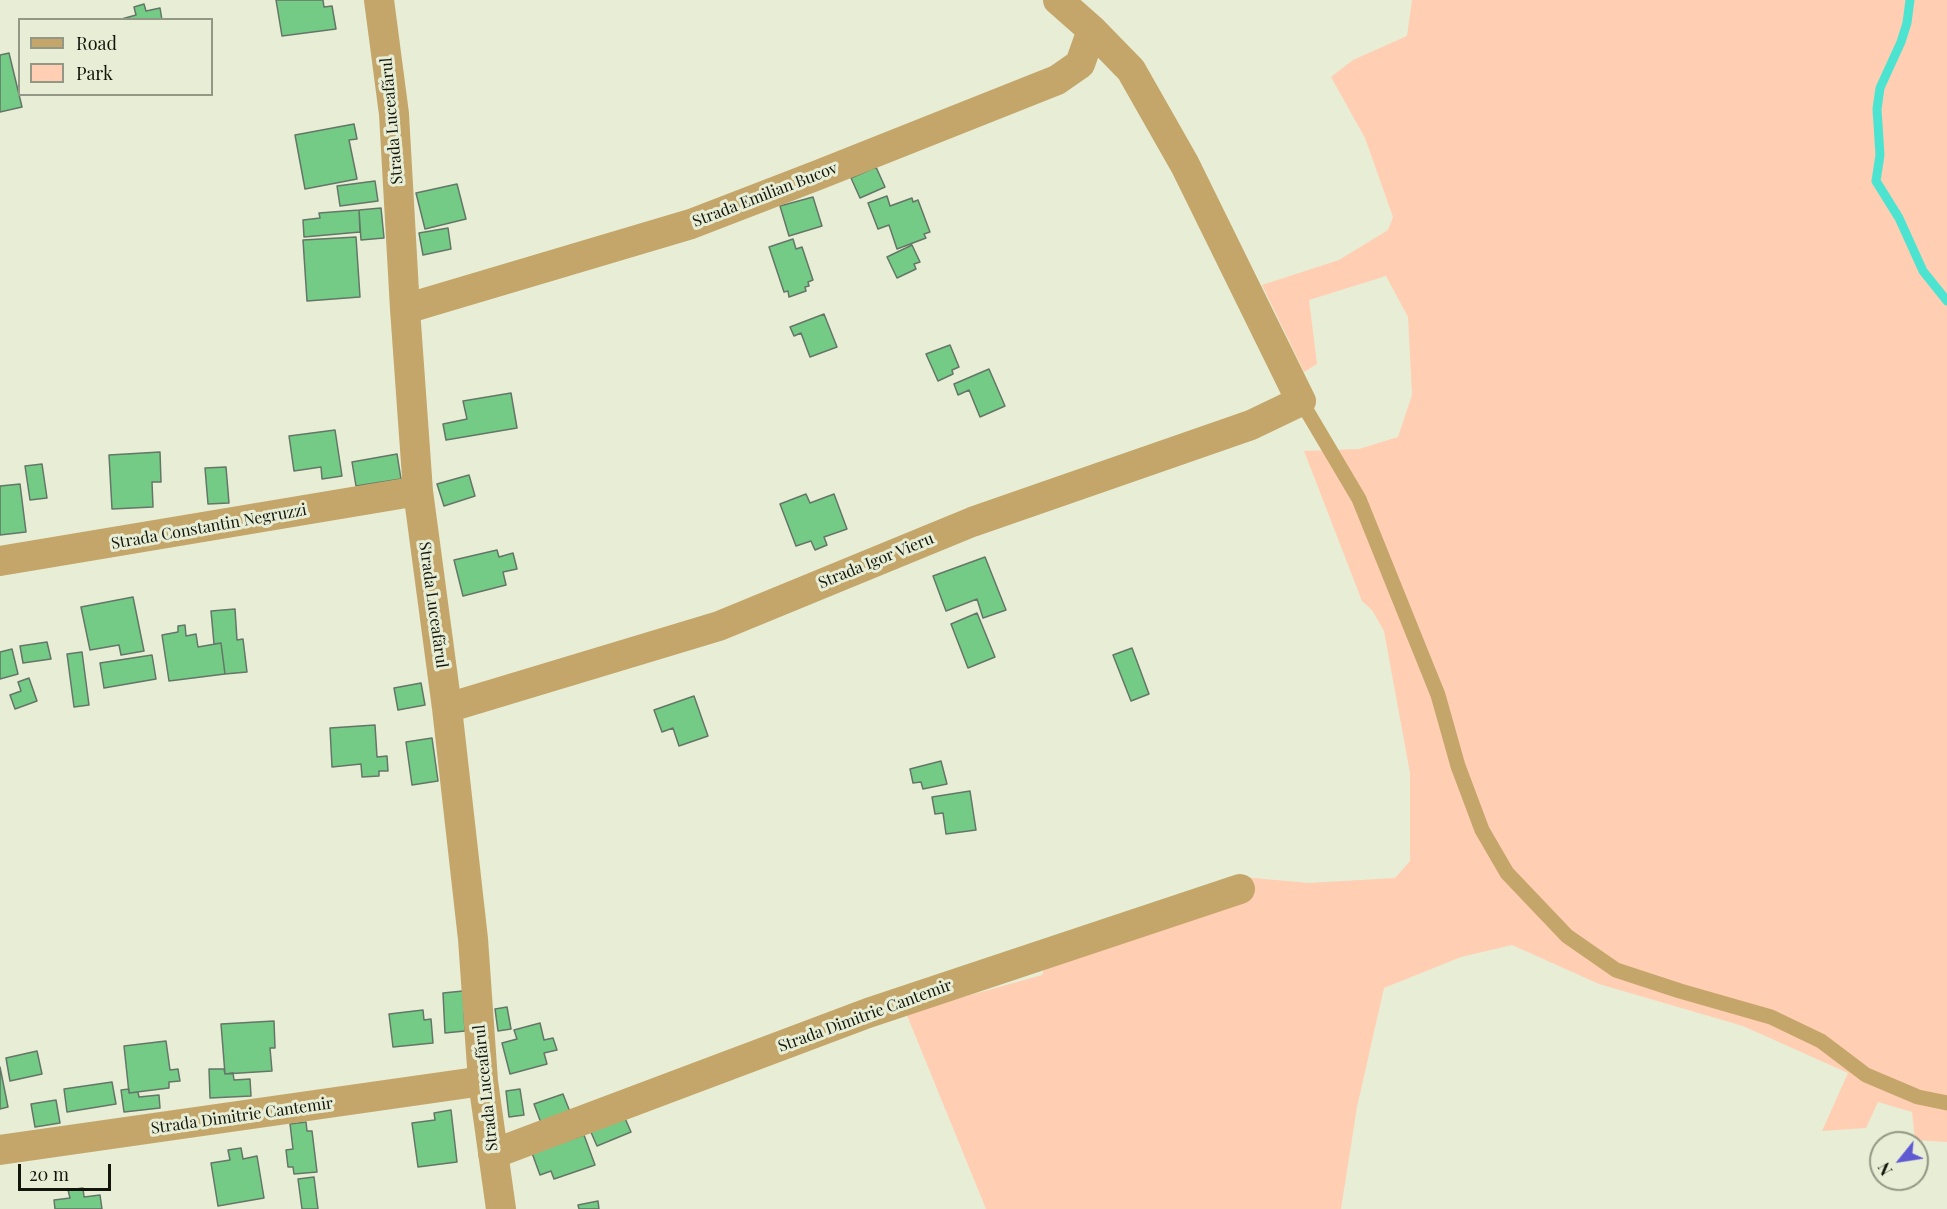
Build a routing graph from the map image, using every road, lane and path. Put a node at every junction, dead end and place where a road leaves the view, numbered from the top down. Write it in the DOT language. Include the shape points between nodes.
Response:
graph roads {
  1 [pos="380,0"];
  2 [pos="1058,0"];
  3 [pos="1092,30"];
  4 [pos="405,309"];
  5 [pos="1301,401"];
  6 [pos="418,491"];
  7 [pos="0,561"];
  8 [pos="447,708"];
  9 [pos="1240,889"];
  10 [pos="483,1081"];
  11 [pos="1947,1103"];
  12 [pos="0,1150"];
  13 [pos="493,1154"];
  14 [pos="501,1209"];
  1 -- 4 [label="street, Strada Luceafărul" via="394,114"];
  2 -- 3 [label="street"];
  3 -- 4 [label="street, Strada Emilian Bucov" via="1080,64 1057,80 691,224"];
  3 -- 5 [label="street" via="1131,70 1179,156"];
  4 -- 6 [label="street, Strada Luceafărul"];
  5 -- 8 [label="street, Strada Igor Vieru" via="1251,425 972,522 719,626"];
  5 -- 11 [label="lane" via="1359,499 1438,695 1482,830 1507,873 1567,936 1616,970 1771,1017 1821,1041 1866,1075 1918,1097"];
  6 -- 7 [label="street, Strada Constantin Negruzzi"];
  6 -- 8 [label="street, Strada Luceafărul"];
  8 -- 10 [label="street, Strada Luceafărul" via="473,939"];
  9 -- 13 [label="street, Strada Dimitrie Cantemir" via="868,1013"];
  10 -- 12 [label="street, Strada Dimitrie Cantemir"];
  10 -- 13 [label="street, Strada Luceafărul"];
  13 -- 14 [label="street, Strada Luceafărul"];
}
